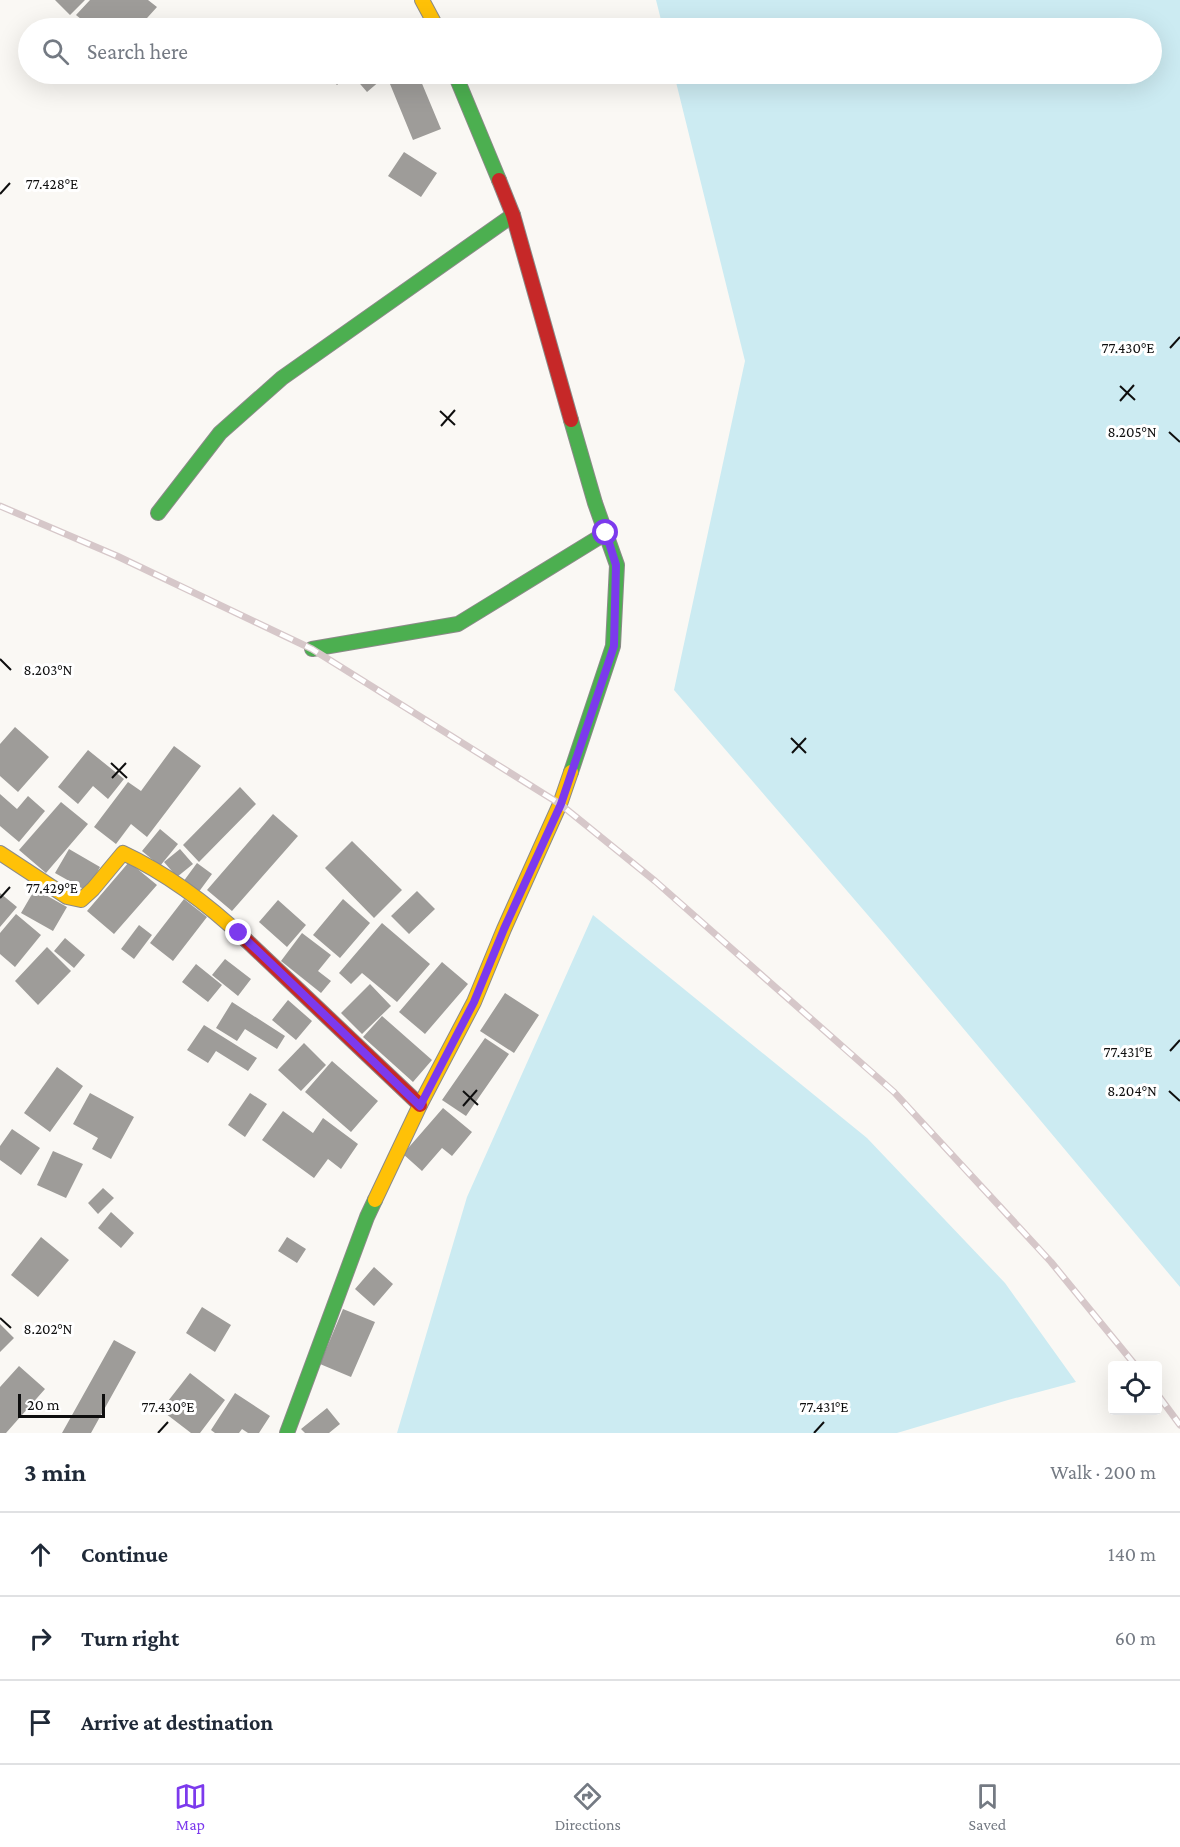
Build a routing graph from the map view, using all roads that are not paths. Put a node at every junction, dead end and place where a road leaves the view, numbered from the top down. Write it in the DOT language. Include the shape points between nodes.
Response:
graph roads {
  1 [pos="422,0"];
  2 [pos="432,18"];
  3 [pos="459,84"];
  4 [pos="513,215"];
  5 [pos="158,513"];
  6 [pos="606,533"];
  7 [pos="312,649"];
  8 [pos="0,853"];
  9 [pos="420,1106"];
  10 [pos="287,1433"];
  1 -- 2 [label="street"];
  3 -- 4 [label="street"];
  4 -- 5 [label="street" via="282,378 220,433"];
  4 -- 6 [label="street"];
  6 -- 7 [label="street" via="458,624"];
  6 -- 9 [label="street" via="616,565 614,646 561,804 474,1002"];
  8 -- 9 [label="street" via="67,897 81,900 123,853 141,861 239,933"];
  9 -- 10 [label="street" via="367,1217"];
}
